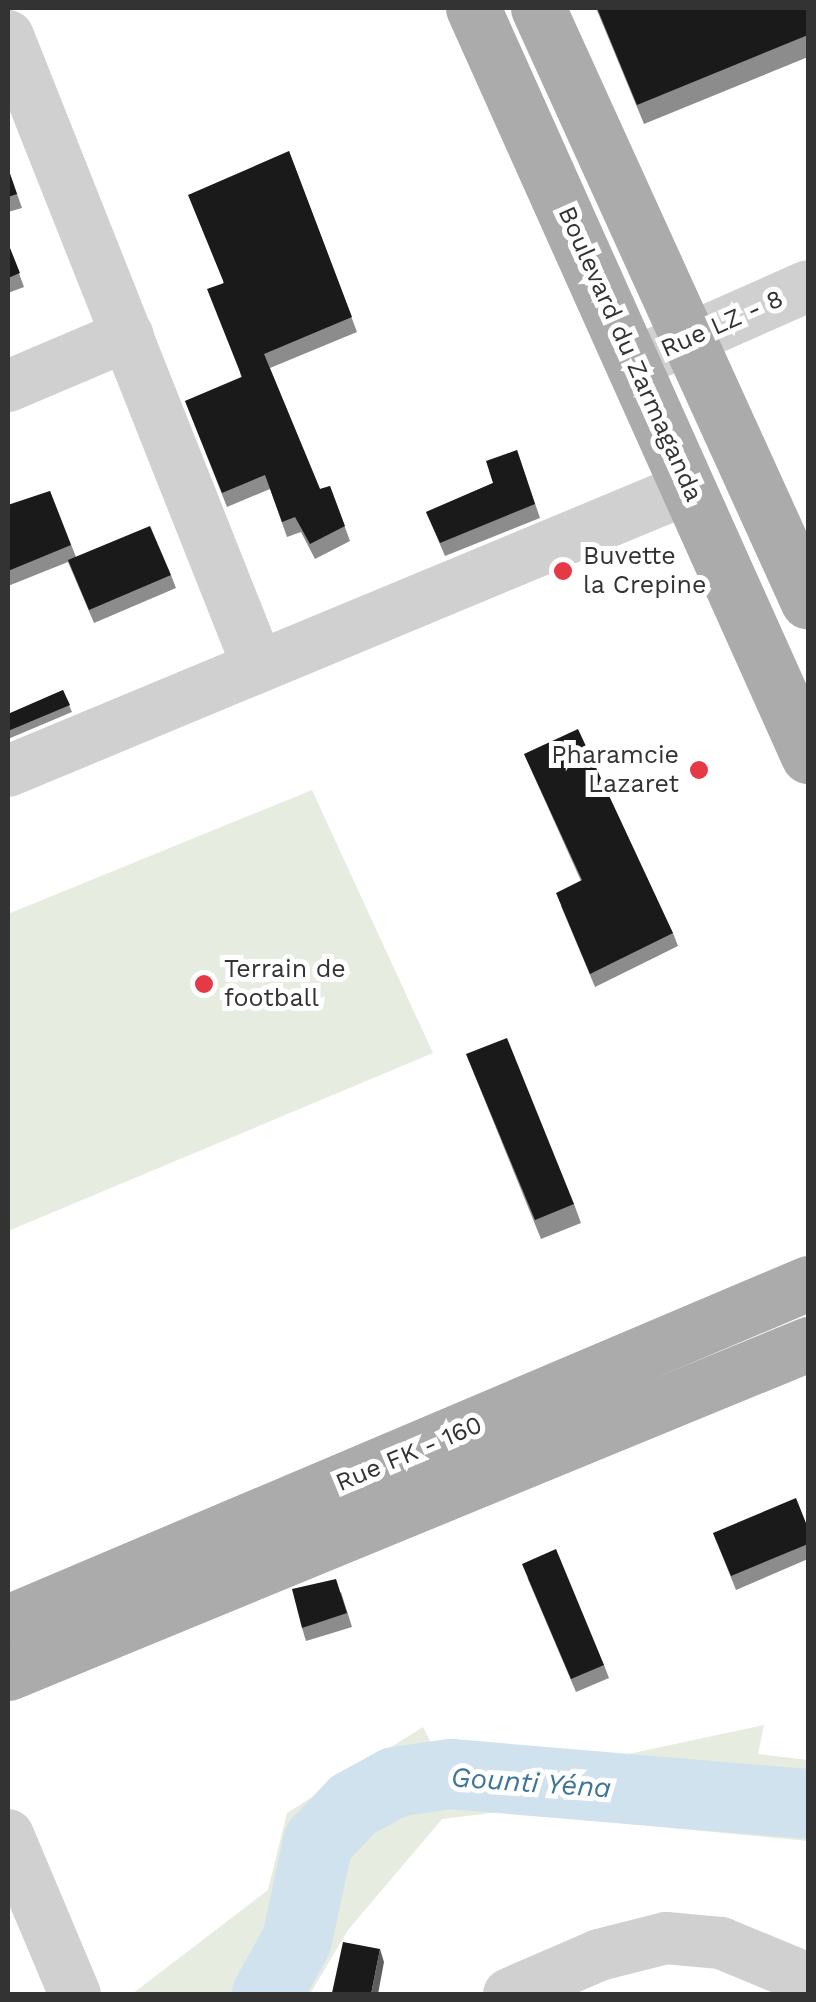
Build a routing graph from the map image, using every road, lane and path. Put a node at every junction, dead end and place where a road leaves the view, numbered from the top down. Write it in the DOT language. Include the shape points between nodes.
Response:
graph roads {
  1 [pos="473,8"];
  2 [pos="538,8"];
  3 [pos="8,36"];
  4 [pos="808,286"];
  5 [pos="128,335"];
  6 [pos="690,338"];
  7 [pos="636,362"];
  8 [pos="8,386"];
  9 [pos="689,488"];
  10 [pos="808,602"];
  11 [pos="258,664"];
  12 [pos="808,756"];
  13 [pos="8,771"];
  14 [pos="808,1283"];
  15 [pos="808,1344"];
  16 [pos="8,1622"];
  17 [pos="8,1673"];
  18 [pos="8,1835"];
  19 [pos="808,1979"];
  20 [pos="75,1994"];
  21 [pos="509,1994"];
  1 -- 7 [label="main road, Boulevard du Zarmaganda"];
  2 -- 6 [label="main road"];
  3 -- 5 [label="street"];
  4 -- 6 [label="street, Rue LZ - 8"];
  5 -- 8 [label="street"];
  5 -- 11 [label="street"];
  6 -- 7 [label="street, Rue LZ - 8"];
  6 -- 10 [label="main road"];
  7 -- 9 [label="main road, Boulevard du Zarmaganda"];
  9 -- 11 [label="street"];
  9 -- 12 [label="main road, Boulevard du Zarmaganda"];
  11 -- 13 [label="street"];
  14 -- 16 [label="main road, Rue FK - 160"];
  15 -- 17 [label="main road, Rue FK - 160"];
  18 -- 20 [label="street"];
  19 -- 21 [label="street" via="721,1943 666,1938 598,1955"];
}
